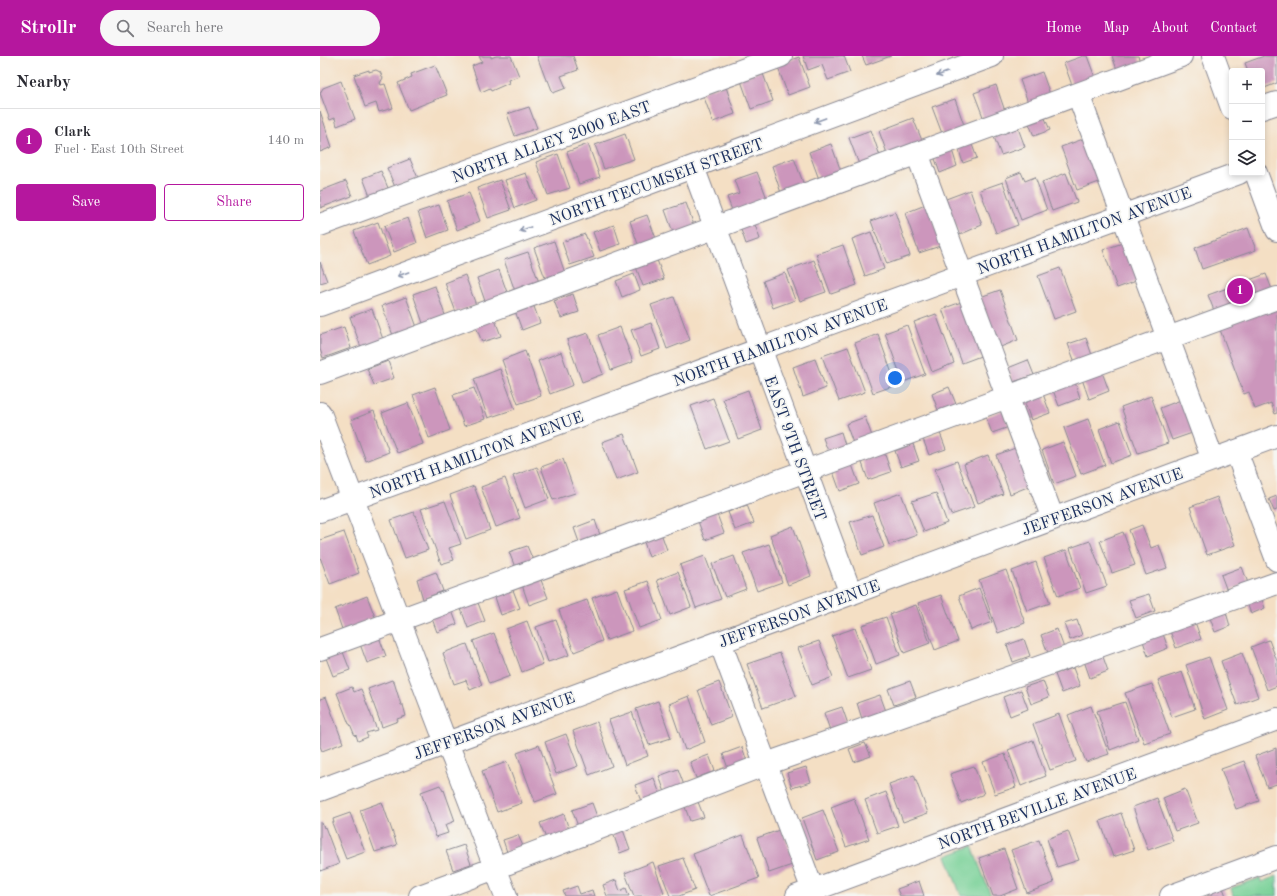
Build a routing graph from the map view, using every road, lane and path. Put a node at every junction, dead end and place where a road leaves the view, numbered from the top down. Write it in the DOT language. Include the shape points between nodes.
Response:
graph roads {
  1 [pos="781,56"];
  2 [pos="992,56"];
  3 [pos="1181,56"];
  4 [pos="1213,56"];
  5 [pos="1078,94"];
  6 [pos="1277,103"];
  7 [pos="1231,104"];
  8 [pos="1265,107"];
  9 [pos="918,153"];
  10 [pos="693,167"];
  11 [pos="1231,176"];
  12 [pos="1257,176"];
  13 [pos="1123,216"];
  14 [pos="320,226"];
  15 [pos="715,227"];
  16 [pos="1277,230"];
  17 [pos="962,275"];
  18 [pos="1277,298"];
  19 [pos="320,305"];
  20 [pos="1168,338"];
  21 [pos="760,350"];
  22 [pos="320,373"];
  23 [pos="1008,397"];
  24 [pos="320,413"];
  25 [pos="1277,436"];
  26 [pos="1236,451"];
  27 [pos="1213,460"];
  28 [pos="805,471"];
  29 [pos="353,498"];
  30 [pos="320,511"];
  31 [pos="1053,519"];
  32 [pos="1277,560"];
  33 [pos="1277,583"];
  34 [pos="851,594"];
  35 [pos="400,619"];
  36 [pos="720,642"];
  37 [pos="320,649"];
  38 [pos="1277,719"];
  39 [pos="447,742"];
  40 [pos="766,764"];
  41 [pos="320,790"];
  42 [pos="1277,857"];
  43 [pos="496,868"];
  44 [pos="809,894"];
  45 [pos="420,896"];
  46 [pos="506,896"];
  47 [pos="1171,896"];
  1 -- 14 [label="street, NORTH ALLEY 2000 EAST"];
  2 -- 10 [label="street, NORTH TECUMSEH STREET, one-way"];
  3 -- 5 [label="street"];
  4 -- 7 [label="street"];
  5 -- 9 [label="street"];
  5 -- 13 [label="street"];
  6 -- 8 [label="street"];
  9 -- 15 [label="street"];
  9 -- 17 [label="street"];
  10 -- 15 [label="street, EAST 9TH STREET"];
  10 -- 19 [label="street, NORTH TECUMSEH STREET, one-way"];
  11 -- 13 [label="street, NORTH HAMILTON AVENUE"];
  12 -- 16 [label="street"];
  13 -- 17 [label="street, NORTH HAMILTON AVENUE"];
  13 -- 20 [label="street"];
  15 -- 21 [label="street, EAST 9TH STREET"];
  15 -- 22 [label="street"];
  17 -- 21 [label="street, NORTH HAMILTON AVENUE"];
  17 -- 23 [label="street"];
  18 -- 20 [label="street"];
  20 -- 23 [label="street"];
  20 -- 27 [label="street"];
  21 -- 28 [label="street, EAST 9TH STREET"];
  21 -- 29 [label="street, NORTH HAMILTON AVENUE"];
  23 -- 28 [label="street"];
  23 -- 31 [label="street"];
  24 -- 29 [label="street"];
  25 -- 26 [label="street, JEFFERSON AVENUE"];
  26 -- 27 [label="street, JEFFERSON AVENUE"];
  26 -- 32 [label="street"];
  27 -- 31 [label="street, JEFFERSON AVENUE"];
  28 -- 34 [label="street, EAST 9TH STREET"];
  28 -- 35 [label="street"];
  29 -- 30 [label="street, NORTH HAMILTON AVENUE"];
  29 -- 35 [label="street"];
  31 -- 34 [label="street, JEFFERSON AVENUE"];
  33 -- 40 [label="street"];
  34 -- 36 [label="street, JEFFERSON AVENUE"];
  35 -- 37 [label="street"];
  35 -- 39 [label="street"];
  36 -- 39 [label="street, JEFFERSON AVENUE"];
  36 -- 40 [label="street"];
  38 -- 44 [label="street, NORTH BEVILLE AVENUE"];
  39 -- 41 [label="street, JEFFERSON AVENUE"];
  39 -- 43 [label="street"];
  40 -- 43 [label="street"];
  40 -- 44 [label="street"];
  42 -- 47 [label="street"];
  43 -- 45 [label="street"];
  43 -- 46 [label="street"];
}
